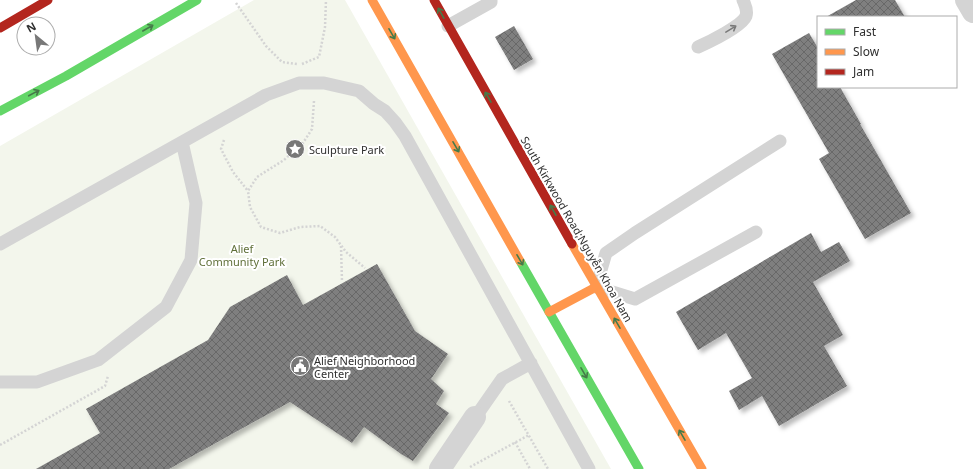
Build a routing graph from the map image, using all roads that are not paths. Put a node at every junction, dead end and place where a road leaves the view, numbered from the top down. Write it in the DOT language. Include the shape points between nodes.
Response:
graph roads {
  1 [pos="48,0"];
  2 [pos="197,0"];
  3 [pos="372,0"];
  4 [pos="434,0"];
  5 [pos="491,0"];
  6 [pos="743,0"];
  7 [pos="966,0"];
  8 [pos="973,12"];
  9 [pos="448,26"];
  10 [pos="0,28"];
  11 [pos="698,48"];
  12 [pos="0,111"];
  13 [pos="780,141"];
  14 [pos="182,142"];
  15 [pos="756,232"];
  16 [pos="0,244"];
  17 [pos="596,287"];
  18 [pos="549,312"];
  19 [pos="530,363"];
  20 [pos="0,382"];
  21 [pos="477,415"];
  22 [pos="440,469"];
  23 [pos="589,469"];
  24 [pos="639,469"];
  25 [pos="702,469"];
  1 -- 10 [label="main road"];
  12 -- 2 [label="main road, one-way"];
  3 -- 18 [label="main road, one-way"];
  9 -- 4 [label="main road, South Kirkwood Road;Nguyễn Khoa Nam, one-way"];
  5 -- 9 [label="lane"];
  11 -- 6 [label="lane, one-way" via="735,27 746,16"];
  7 -- 8 [label="street"];
  17 -- 9 [label="main road, South Kirkwood Road;Nguyễn Khoa Nam, one-way"];
  13 -- 17 [label="lane" via="606,253"];
  14 -- 16 [label="lane"];
  14 -- 19 [label="lane" via="266,95 299,83 324,82 359,91 385,111 405,136"];
  14 -- 20 [label="lane" via="196,204 190,260 166,307 98,360 38,382"];
  15 -- 17 [label="lane" via="634,299"];
  17 -- 18 [label="main road"];
  25 -- 17 [label="main road, South Kirkwood Road;Nguyễn Khoa Nam, one-way"];
  18 -- 24 [label="main road, one-way"];
  19 -- 21 [label="lane" via="502,379"];
  19 -- 23 [label="lane"];
  21 -- 22 [label="street"];
}
